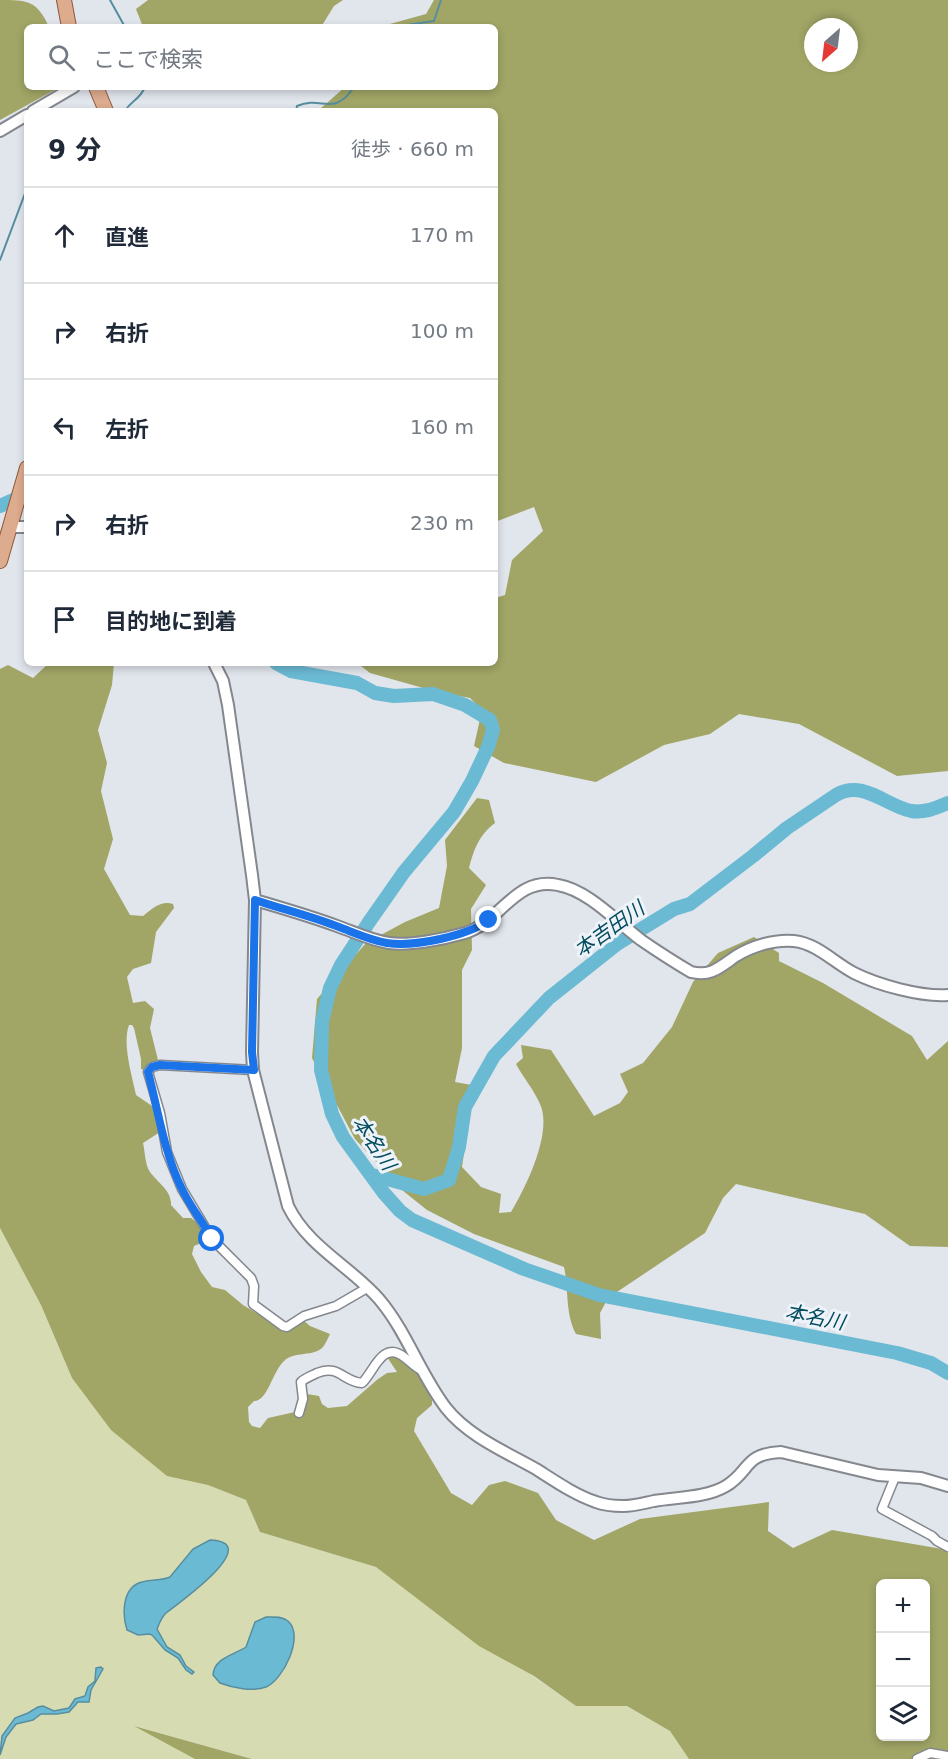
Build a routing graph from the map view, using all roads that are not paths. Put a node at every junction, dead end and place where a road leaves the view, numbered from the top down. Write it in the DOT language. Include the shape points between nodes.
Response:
graph roads {
  1 [pos="64,0"];
  2 [pos="68,24"];
  3 [pos="69,90"];
  4 [pos="97,90"];
  5 [pos="38,108"];
  6 [pos="105,108"];
  7 [pos="24,117"];
  8 [pos="0,131"];
  9 [pos="24,479"];
  10 [pos="13,520"];
  11 [pos="24,526"];
  12 [pos="0,561"];
  13 [pos="216,666"];
  14 [pos="255,900"];
  15 [pos="948,995"];
  16 [pos="254,1070"];
  17 [pos="367,1288"];
  18 [pos="423,1371"];
  19 [pos="299,1413"];
  20 [pos="895,1478"];
  21 [pos="948,1486"];
  22 [pos="948,1547"];
  23 [pos="948,1756"];
  24 [pos="917,1759"];
  1 -- 2 [label="main road"];
  3 -- 5 [label="street"];
  4 -- 6 [label="main road"];
  7 -- 8 [label="street"];
  9 -- 10 [label="main road"];
  10 -- 11 [label="street"];
  10 -- 12 [label="main road"];
  13 -- 14 [label="street" via="228,705"];
  14 -- 15 [label="street" via="370,939 404,944 466,933 489,920 520,891 547,884 568,887 683,967 700,974 712,972 754,947 805,942 867,978 920,993"];
  14 -- 16 [label="street"];
  16 -- 17 [label="street" via="294,1219"];
  16 -- 17 [label="street" via="160,1065 148,1072 167,1152 182,1189 212,1239 251,1278 253,1304 282,1326 336,1306"];
  17 -- 18 [label="street" via="397,1323"];
  18 -- 19 [label="street" via="394,1352 380,1358 362,1383 325,1370 301,1382 303,1399"];
  18 -- 20 [label="street" via="439,1398 464,1426 597,1503 632,1505 717,1490 732,1482 757,1456 769,1452"];
  20 -- 21 [label="street" via="921,1478"];
  20 -- 22 [label="street" via="882,1509"];
  23 -- 24 [label="street" via="930,1753"];
}
